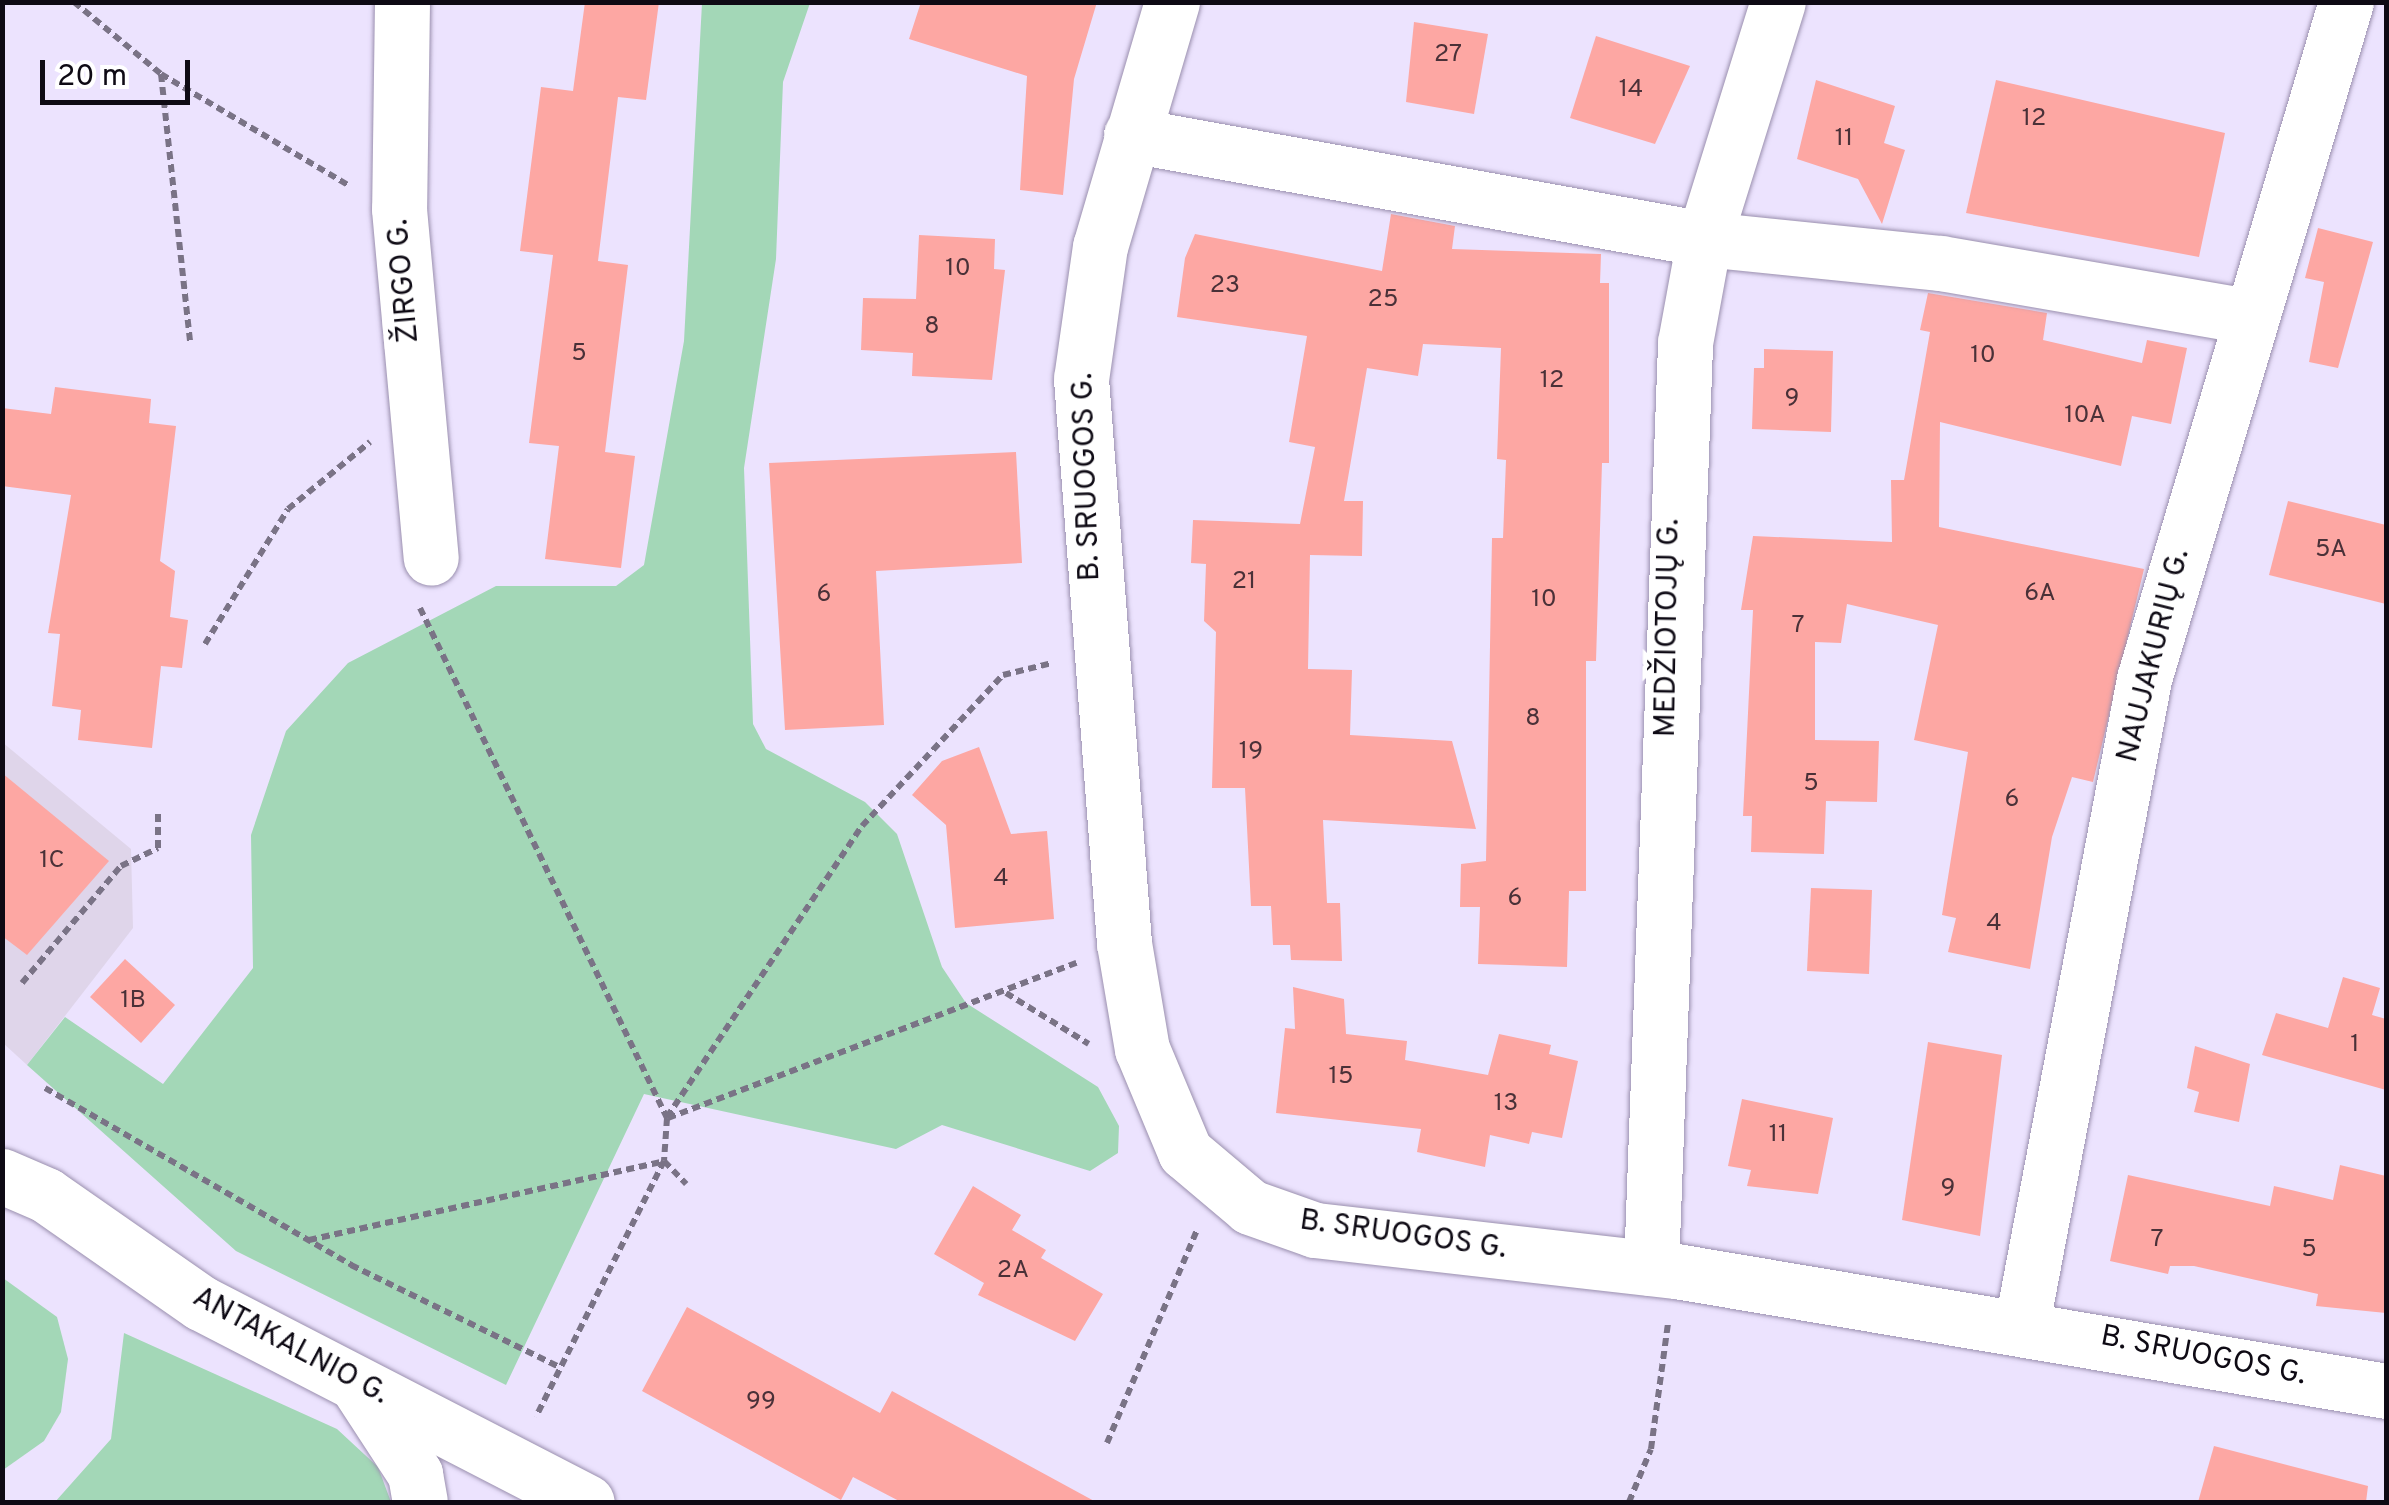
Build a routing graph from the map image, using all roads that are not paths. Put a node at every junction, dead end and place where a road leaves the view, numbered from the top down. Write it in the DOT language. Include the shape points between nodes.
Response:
graph roads {
  1 [pos="402,2"];
  2 [pos="1172,2"];
  3 [pos="1778,2"];
  4 [pos="2346,2"];
  5 [pos="1131,135"];
  6 [pos="1704,238"];
  7 [pos="2248,316"];
  8 [pos="430,558"];
  9 [pos="2,1152"];
  10 [pos="24,1186"];
  11 [pos="1664,1269"];
  12 [pos="2022,1323"];
  13 [pos="354,1379"];
  14 [pos="2386,1391"];
  15 [pos="420,1502"];
  16 [pos="587,1502"];
  1 -- 8 [label="street, ŽIRGO G." via="399,209"];
  2 -- 5 [label="street, B. SRUOGOS G."];
  3 -- 6 [label="street, MEDŽIOTOJŲ G."];
  4 -- 7 [label="street, NAUJAKURIŲ G."];
  5 -- 6 [label="street"];
  5 -- 11 [label="street, B. SRUOGOS G." via="1100,246 1081,378 1124,943 1142,1049 1185,1152 1250,1208 1315,1230"];
  6 -- 7 [label="street" via="1941,262"];
  6 -- 11 [label="street, MEDŽIOTOJŲ G." via="1673,490"];
  7 -- 12 [label="street, NAUJAKURIŲ G." via="2144,679"];
  9 -- 10 [label="street, ANTAKALNIO G."];
  10 -- 13 [label="street, ANTAKALNIO G." via="200,1303"];
  11 -- 12 [label="street, B. SRUOGOS G."];
  12 -- 14 [label="street, B. SRUOGOS G."];
  13 -- 15 [label="street" via="408,1460"];
  13 -- 16 [label="street, ANTAKALNIO G."];
}
